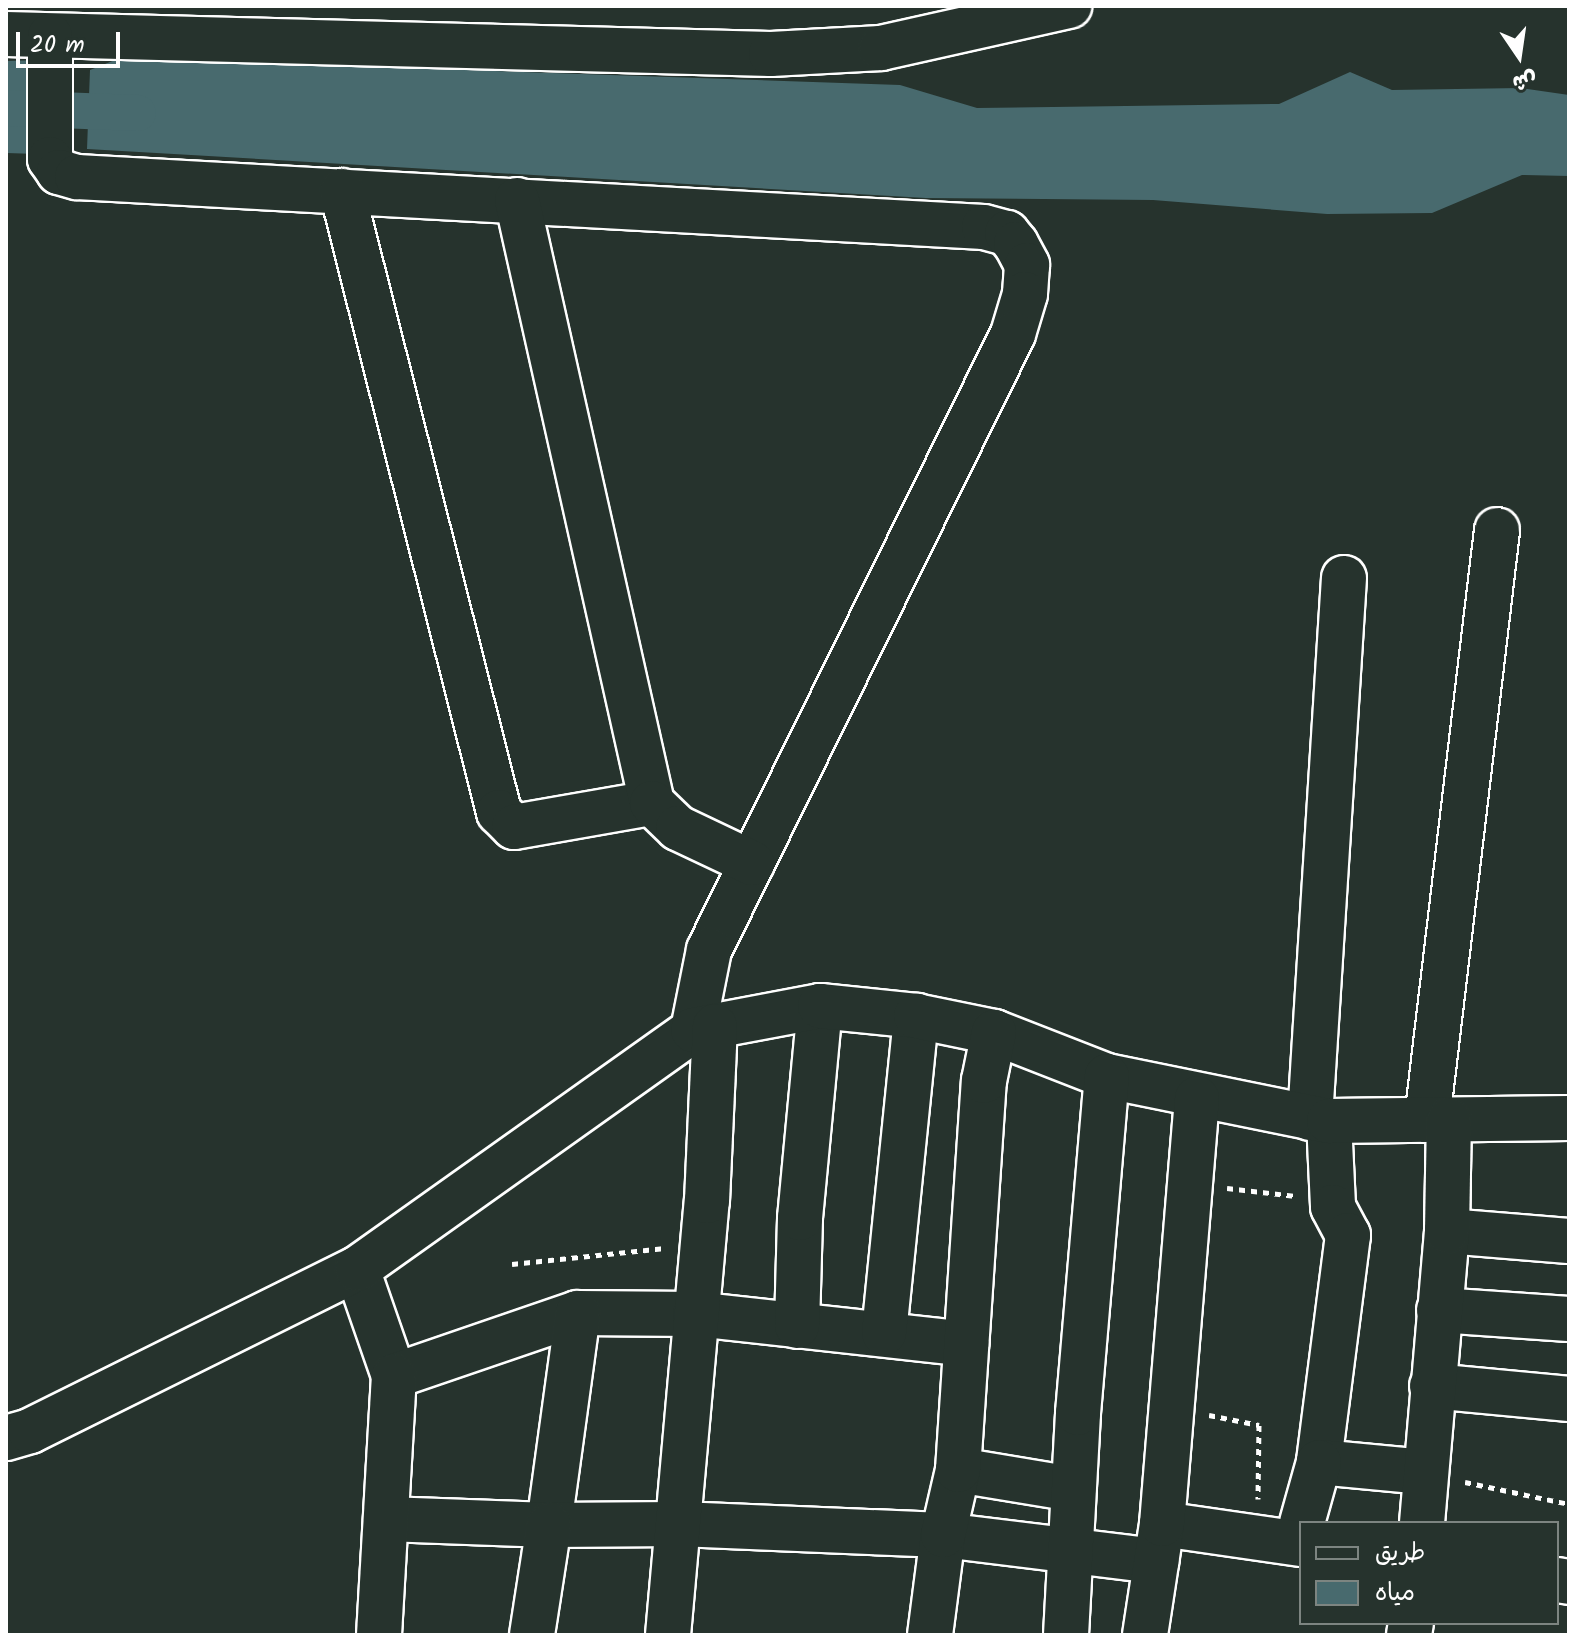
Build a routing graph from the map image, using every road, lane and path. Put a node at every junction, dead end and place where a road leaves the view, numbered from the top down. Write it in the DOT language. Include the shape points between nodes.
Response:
graph roads {
  1 [pos="1069,6"];
  2 [pos="6,34"];
  3 [pos="50,53"];
  4 [pos="342,191"];
  5 [pos="517,200"];
  6 [pos="1497,530"];
  7 [pos="1344,578"];
  8 [pos="652,803"];
  9 [pos="752,863"];
  10 [pos="820,1006"];
  11 [pos="916,1016"];
  12 [pos="704,1028"];
  13 [pos="994,1032"];
  14 [pos="1107,1076"];
  15 [pos="1197,1098"];
  16 [pos="1569,1118"];
  17 [pos="1320,1119"];
  18 [pos="1438,1120"];
  19 [pos="1190,1184"];
  20 [pos="1332,1200"];
  21 [pos="1447,1231"];
  22 [pos="1569,1241"];
  23 [pos="702,1244"];
  24 [pos="512,1264"];
  25 [pos="357,1269"];
  26 [pos="1439,1310"];
  27 [pos="578,1313"];
  28 [pos="695,1314"];
  29 [pos="1569,1319"];
  30 [pos="797,1326"];
  31 [pos="884,1333"];
  32 [pos="966,1344"];
  33 [pos="394,1376"];
  34 [pos="1432,1386"];
  35 [pos="1569,1399"];
  36 [pos="1173,1409"];
  37 [pos="6,1438"];
  38 [pos="1319,1462"];
  39 [pos="958,1470"];
  40 [pos="1425,1472"];
  41 [pos="1073,1489"];
  42 [pos="1569,1504"];
  43 [pos="386,1519"];
  44 [pos="1422,1521"];
  45 [pos="679,1524"];
  46 [pos="549,1525"];
  47 [pos="1292,1534"];
  48 [pos="943,1535"];
  49 [pos="1159,1543"];
  50 [pos="1072,1550"];
  51 [pos="379,1635"];
  52 [pos="532,1635"];
  53 [pos="668,1635"];
  54 [pos="930,1635"];
  55 [pos="1066,1635"];
  56 [pos="1145,1635"];
  1 -- 3 [label="street" via="881,48 787,54"];
  2 -- 3 [label="street"];
  3 -- 4 [label="street" via="50,159 59,172"];
  4 -- 5 [label="street"];
  4 -- 8 [label="street" via="499,812 514,827"];
  5 -- 8 [label="street"];
  5 -- 9 [label="street" via="984,227 1007,233 1027,265 1025,294 992,378"];
  6 -- 18 [label="street"];
  7 -- 17 [label="street"];
  8 -- 9 [label="street" via="670,824"];
  9 -- 12 [label="street" via="709,950"];
  10 -- 11 [label="street"];
  10 -- 12 [label="street"];
  10 -- 30 [label="street" via="800,1218"];
  11 -- 13 [label="street"];
  11 -- 31 [label="street"];
  12 -- 23 [label="street"];
  12 -- 25 [label="street"];
  13 -- 14 [label="street"];
  13 -- 32 [label="street" via="984,1081"];
  14 -- 15 [label="street"];
  14 -- 41 [label="street"];
  15 -- 17 [label="street"];
  15 -- 19 [label="street"];
  16 -- 18 [label="street"];
  17 -- 18 [label="street"];
  17 -- 20 [label="street"];
  18 -- 21 [label="street"];
  19 -- 20 [label="path"];
  19 -- 36 [label="street"];
  20 -- 38 [label="street" via="1348,1235"];
  21 -- 22 [label="street"];
  21 -- 26 [label="street"];
  23 -- 24 [label="path"];
  23 -- 28 [label="street"];
  25 -- 33 [label="street"];
  25 -- 37 [label="street" via="30,1431"];
  26 -- 29 [label="street"];
  26 -- 34 [label="street"];
  27 -- 28 [label="street"];
  27 -- 33 [label="street"];
  27 -- 46 [label="street"];
  28 -- 30 [label="street"];
  28 -- 45 [label="street"];
  30 -- 31 [label="street"];
  31 -- 32 [label="street"];
  32 -- 39 [label="street"];
  33 -- 43 [label="street"];
  34 -- 35 [label="street"];
  34 -- 40 [label="street"];
  36 -- 47 [label="path" via="1259,1425"];
  36 -- 49 [label="street"];
  38 -- 40 [label="street"];
  38 -- 47 [label="street"];
  39 -- 41 [label="street"];
  39 -- 48 [label="street"];
  40 -- 42 [label="path"];
  40 -- 44 [label="street"];
  41 -- 50 [label="street"];
  43 -- 46 [label="street"];
  43 -- 51 [label="street"];
  45 -- 46 [label="street"];
  45 -- 48 [label="street"];
  45 -- 53 [label="street"];
  46 -- 52 [label="street"];
  47 -- 49 [label="street"];
  48 -- 50 [label="street"];
  48 -- 54 [label="street"];
  49 -- 50 [label="street"];
  49 -- 56 [label="street"];
  50 -- 55 [label="street"];
}
